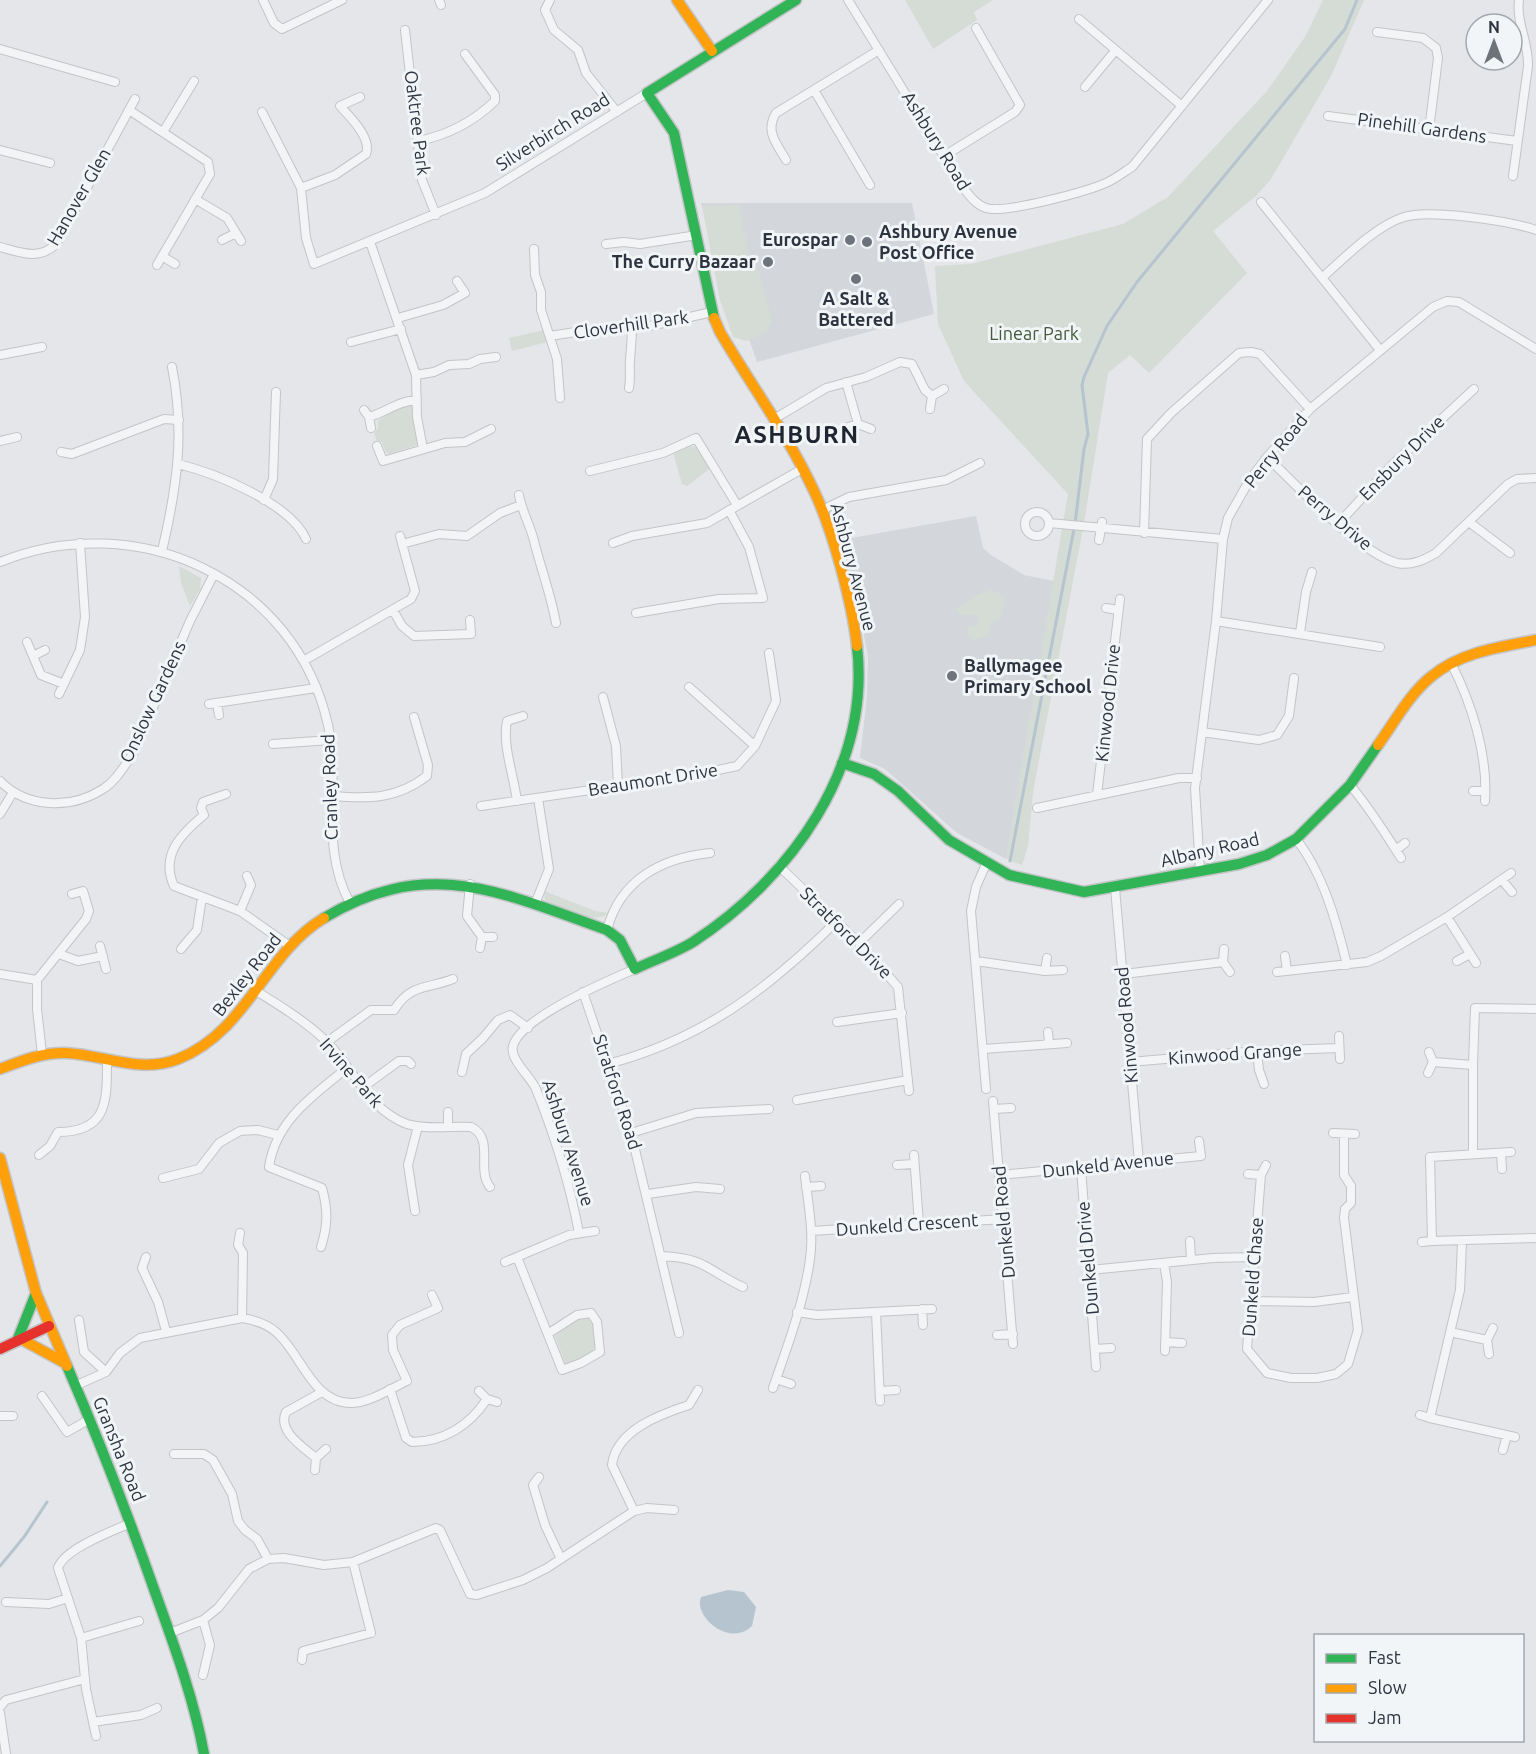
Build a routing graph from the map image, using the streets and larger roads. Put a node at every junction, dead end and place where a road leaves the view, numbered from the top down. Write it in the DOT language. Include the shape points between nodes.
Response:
graph roads {
  1 [pos="263,0"];
  2 [pos="342,0"];
  3 [pos="550,0"];
  4 [pos="677,0"];
  5 [pos="796,0"];
  6 [pos="848,0"];
  7 [pos="1268,0"];
  8 [pos="1519,0"];
  9 [pos="1079,19"];
  10 [pos="976,28"];
  11 [pos="405,30"];
  12 [pos="1377,32"];
  13 [pos="0,49"];
  14 [pos="879,50"];
  15 [pos="712,51"];
  16 [pos="1115,51"];
  17 [pos="465,54"];
  18 [pos="1532,66"];
  19 [pos="195,81"];
  20 [pos="116,82"];
  21 [pos="1085,87"];
  22 [pos="814,90"];
  23 [pos="647,93"];
  24 [pos="360,97"];
  25 [pos="135,99"];
  26 [pos="1182,106"];
  27 [pos="129,110"];
  28 [pos="616,111"];
  29 [pos="262,112"];
  30 [pos="1328,116"];
  31 [pos="1429,130"];
  32 [pos="163,132"];
  33 [pos="418,141"];
  34 [pos="1517,141"];
  35 [pos="0,150"];
  36 [pos="944,156"];
  37 [pos="786,160"];
  38 [pos="50,163"];
  39 [pos="1513,176"];
  40 [pos="870,185"];
  41 [pos="302,188"];
  42 [pos="195,199"];
  43 [pos="1261,202"];
  44 [pos="436,215"];
  45 [pos="1536,230"];
  46 [pos="236,233"];
  47 [pos="696,235"];
  48 [pos="222,240"];
  49 [pos="241,241"];
  50 [pos="370,242"];
  51 [pos="606,244"];
  52 [pos="0,247"];
  53 [pos="534,249"];
  54 [pos="162,256"];
  55 [pos="175,264"];
  56 [pos="157,265"];
  57 [pos="1323,277"];
  58 [pos="457,281"];
  59 [pos="712,312"];
  60 [pos="398,318"];
  61 [pos="632,326"];
  62 [pos="401,329"];
  63 [pos="550,336"];
  64 [pos="351,342"];
  65 [pos="42,347"];
  66 [pos="1536,349"];
  67 [pos="1380,350"];
  68 [pos="0,355"];
  69 [pos="496,357"];
  70 [pos="172,367"];
  71 [pos="416,375"];
  72 [pos="846,382"];
  73 [pos="1459,387"];
  74 [pos="629,388"];
  75 [pos="944,389"];
  76 [pos="1474,389"];
  77 [pos="276,392"];
  78 [pos="1466,394"];
  79 [pos="932,396"];
  80 [pos="560,398"];
  81 [pos="417,400"];
  82 [pos="930,409"];
  83 [pos="1310,409"];
  84 [pos="774,419"];
  85 [pos="179,420"];
  86 [pos="858,424"];
  87 [pos="848,427"];
  88 [pos="372,428"];
  89 [pos="491,429"];
  90 [pos="871,429"];
  91 [pos="17,436"];
  92 [pos="0,441"];
  93 [pos="378,446"];
  94 [pos="423,449"];
  95 [pos="61,452"];
  96 [pos="1267,457"];
  97 [pos="981,463"];
  98 [pos="178,464"];
  99 [pos="802,469"];
  100 [pos="590,471"];
  101 [pos="1536,478"];
  102 [pos="519,495"];
  103 [pos="264,500"];
  104 [pos="521,506"];
  105 [pos="733,507"];
  106 [pos="822,510"];
  107 [pos="1469,522"];
  108 [pos="1049,523"];
  109 [pos="1339,523"];
  110 [pos="1102,526"];
  111 [pos="1144,533"];
  112 [pos="306,539"];
  113 [pos="1223,539"];
  114 [pos="1099,540"];
  115 [pos="81,543"];
  116 [pos="613,543"];
  117 [pos="162,550"];
  118 [pos="1510,553"];
  119 [pos="0,562"];
  120 [pos="1312,572"];
  121 [pos="214,574"];
  122 [pos="1120,599"];
  123 [pos="1106,608"];
  124 [pos="393,610"];
  125 [pos="1118,610"];
  126 [pos="636,613"];
  127 [pos="470,620"];
  128 [pos="1216,621"];
  129 [pos="556,623"];
  130 [pos="1300,633"];
  131 [pos="1536,640"];
  132 [pos="27,642"];
  133 [pos="1380,647"];
  134 [pos="45,650"];
  135 [pos="769,653"];
  136 [pos="33,656"];
  137 [pos="305,660"];
  138 [pos="1451,663"];
  139 [pos="1294,678"];
  140 [pos="64,684"];
  141 [pos="689,687"];
  142 [pos="316,688"];
  143 [pos="59,694"];
  144 [pos="603,697"];
  145 [pos="219,715"];
  146 [pos="524,716"];
  147 [pos="414,717"];
  148 [pos="1202,732"];
  149 [pos="331,740"];
  150 [pos="273,744"];
  151 [pos="755,746"];
  152 [pos="842,763"];
  153 [pos="1197,778"];
  154 [pos="0,782"];
  155 [pos="1350,785"];
  156 [pos="618,786"];
  157 [pos="1473,791"];
  158 [pos="1485,791"];
  159 [pos="12,794"];
  160 [pos="226,794"];
  161 [pos="1097,795"];
  162 [pos="333,796"];
  163 [pos="538,798"];
  164 [pos="517,801"];
  165 [pos="1485,801"];
  166 [pos="481,806"];
  167 [pos="1037,808"];
  168 [pos="0,814"];
  169 [pos="1296,839"];
  170 [pos="1405,843"];
  171 [pos="1396,850"];
  172 [pos="710,853"];
  173 [pos="1401,858"];
  174 [pos="986,864"];
  175 [pos="778,866"];
  176 [pos="1200,872"];
  177 [pos="1511,873"];
  178 [pos="247,876"];
  179 [pos="1502,880"];
  180 [pos="470,885"];
  181 [pos="1115,888"];
  182 [pos="1512,892"];
  183 [pos="72,894"];
  184 [pos="202,897"];
  185 [pos="350,903"];
  186 [pos="535,904"];
  187 [pos="899,904"];
  188 [pos="240,911"];
  189 [pos="1448,916"];
  190 [pos="837,921"];
  191 [pos="607,930"];
  192 [pos="482,937"];
  193 [pos="493,937"];
  194 [pos="859,943"];
  195 [pos="100,946"];
  196 [pos="290,946"];
  197 [pos="480,948"];
  198 [pos="182,949"];
  199 [pos="1224,949"];
  200 [pos="59,954"];
  201 [pos="1470,954"];
  202 [pos="102,956"];
  203 [pos="1286,956"];
  204 [pos="1047,958"];
  205 [pos="976,961"];
  206 [pos="1457,961"];
  207 [pos="1223,962"];
  208 [pos="1476,963"];
  209 [pos="1347,965"];
  210 [pos="106,969"];
  211 [pos="635,969"];
  212 [pos="1063,970"];
  213 [pos="1045,971"];
  214 [pos="1287,971"];
  215 [pos="1230,972"];
  216 [pos="1277,972"];
  217 [pos="0,974"];
  218 [pos="1124,974"];
  219 [pos="453,979"];
  220 [pos="37,980"];
  221 [pos="258,992"];
  222 [pos="583,992"];
  223 [pos="1536,1009"];
  224 [pos="902,1013"];
  225 [pos="837,1022"];
  226 [pos="528,1028"];
  227 [pos="1048,1032"];
  228 [pos="1339,1036"];
  229 [pos="327,1042"];
  230 [pos="1067,1043"];
  231 [pos="1049,1044"];
  232 [pos="1339,1048"];
  233 [pos="983,1049"];
  234 [pos="1257,1051"];
  235 [pos="1429,1052"];
  236 [pos="42,1054"];
  237 [pos="1340,1059"];
  238 [pos="107,1060"];
  239 [pos="1130,1062"];
  240 [pos="1432,1062"];
  241 [pos="411,1064"];
  242 [pos="608,1064"];
  243 [pos="1473,1065"];
  244 [pos="347,1068"];
  245 [pos="0,1069"];
  246 [pos="462,1072"];
  247 [pos="1428,1073"];
  248 [pos="908,1080"];
  249 [pos="1264,1084"];
  250 [pos="362,1088"];
  251 [pos="986,1089"];
  252 [pos="909,1091"];
  253 [pos="797,1100"];
  254 [pos="1011,1108"];
  255 [pos="769,1109"];
  256 [pos="448,1112"];
  257 [pos="418,1126"];
  258 [pos="448,1126"];
  259 [pos="631,1132"];
  260 [pos="1333,1133"];
  261 [pos="1344,1134"];
  262 [pos="1355,1134"];
  263 [pos="278,1135"];
  264 [pos="1199,1141"];
  265 [pos="1511,1152"];
  266 [pos="1502,1153"];
  267 [pos="1473,1154"];
  268 [pos="39,1155"];
  269 [pos="914,1155"];
  270 [pos="0,1158"];
  271 [pos="1139,1162"];
  272 [pos="914,1164"];
  273 [pos="897,1165"];
  274 [pos="1266,1165"];
  275 [pos="1081,1167"];
  276 [pos="1502,1169"];
  277 [pos="1248,1174"];
  278 [pos="1000,1175"];
  279 [pos="1261,1175"];
  280 [pos="805,1176"];
  281 [pos="163,1178"];
  282 [pos="821,1186"];
  283 [pos="3,1187"];
  284 [pos="490,1187"];
  285 [pos="806,1188"];
  286 [pos="720,1189"];
  287 [pos="648,1194"];
  288 [pos="415,1211"];
  289 [pos="1004,1219"];
  290 [pos="919,1224"];
  291 [pos="595,1231"];
  292 [pos="811,1231"];
  293 [pos="240,1233"];
  294 [pos="579,1233"];
  295 [pos="1536,1238"];
  296 [pos="1190,1241"];
  297 [pos="1432,1241"];
  298 [pos="1462,1241"];
  299 [pos="1422,1242"];
  300 [pos="321,1246"];
  301 [pos="662,1256"];
  302 [pos="146,1257"];
  303 [pos="517,1257"];
  304 [pos="1254,1257"];
  305 [pos="1191,1260"];
  306 [pos="505,1262"];
  307 [pos="1164,1263"];
  308 [pos="1090,1270"];
  309 [pos="744,1287"];
  310 [pos="36,1293"];
  311 [pos="432,1294"];
  312 [pos="1353,1297"];
  313 [pos="1251,1301"];
  314 [pos="922,1309"];
  315 [pos="932,1309"];
  316 [pos="797,1312"];
  317 [pos="876,1312"];
  318 [pos="242,1318"];
  319 [pos="78,1320"];
  320 [pos="923,1325"];
  321 [pos="49,1326"];
  322 [pos="1493,1328"];
  323 [pos="166,1331"];
  324 [pos="1450,1332"];
  325 [pos="549,1333"];
  326 [pos="679,1333"];
  327 [pos="1013,1334"];
  328 [pos="997,1335"];
  329 [pos="19,1340"];
  330 [pos="1487,1340"];
  331 [pos="1165,1342"];
  332 [pos="1013,1344"];
  333 [pos="1182,1344"];
  334 [pos="1112,1348"];
  335 [pos="0,1349"];
  336 [pos="1095,1349"];
  337 [pos="1165,1351"];
  338 [pos="1489,1354"];
  339 [pos="65,1363"];
  340 [pos="1096,1367"];
  341 [pos="106,1372"];
  342 [pos="776,1379"];
  343 [pos="791,1384"];
  344 [pos="75,1386"];
  345 [pos="773,1388"];
  346 [pos="390,1389"];
  347 [pos="698,1390"];
  348 [pos="896,1390"];
  349 [pos="479,1391"];
  350 [pos="880,1391"];
  351 [pos="322,1392"];
  352 [pos="42,1396"];
  353 [pos="487,1399"];
  354 [pos="880,1401"];
  355 [pos="497,1402"];
  356 [pos="1420,1415"];
  357 [pos="0,1416"];
  358 [pos="13,1416"];
  359 [pos="1430,1418"];
  360 [pos="90,1419"];
  361 [pos="1507,1435"];
  362 [pos="1515,1437"];
  363 [pos="326,1449"];
  364 [pos="1503,1450"];
  365 [pos="174,1454"];
  366 [pos="315,1458"];
  367 [pos="315,1470"];
  368 [pos="539,1477"];
  369 [pos="674,1510"];
  370 [pos="634,1511"];
  371 [pos="131,1523"];
  372 [pos="268,1559"];
  373 [pos="561,1559"];
  374 [pos="353,1562"];
  375 [pos="68,1598"];
  376 [pos="6,1602"];
  377 [pos="203,1620"];
  378 [pos="139,1621"];
  379 [pos="170,1633"];
  380 [pos="81,1638"];
  381 [pos="302,1660"];
  382 [pos="203,1676"];
  383 [pos="85,1679"];
  384 [pos="0,1704"];
  385 [pos="157,1708"];
  386 [pos="0,1713"];
  387 [pos="93,1722"];
  388 [pos="96,1737"];
  389 [pos="6,1754"];
  390 [pos="204,1754"];
  1 -- 2 [label="street" via="274,23 282,29"];
  3 -- 28 [label="street" via="546,10 554,30 578,50 586,73"];
  4 -- 15 [label="street"];
  5 -- 15 [label="street, Silverbirch Road"];
  6 -- 14 [label="street, Ashbury Road"];
  7 -- 26 [label="street, Ashbury Road"];
  8 -- 18 [label="street" via="1520,22"];
  9 -- 16 [label="street"];
  10 -- 36 [label="street" via="1020,105 1015,112"];
  11 -- 33 [label="street, Oaktree Park"];
  12 -- 31 [label="street" via="1423,38 1436,48"];
  13 -- 20 [label="street"];
  14 -- 22 [label="street"];
  14 -- 36 [label="street, Ashbury Road"];
  15 -- 23 [label="street, Silverbirch Road"];
  16 -- 21 [label="street"];
  16 -- 26 [label="street"];
  17 -- 33 [label="street" via="495,100 471,123"];
  18 -- 34 [label="street"];
  19 -- 32 [label="street"];
  22 -- 37 [label="street" via="776,113 770,123 770,133"];
  22 -- 40 [label="street"];
  23 -- 28 [label="street, Silverbirch Road"];
  23 -- 47 [label="street, Ashbury Avenue" via="674,133"];
  24 -- 41 [label="street" via="340,106 368,145 366,154 335,176"];
  25 -- 27 [label="street, Hanover Glen"];
  26 -- 36 [label="street, Ashbury Road" via="1132,167 1107,183 1044,201 1000,210 986,208 973,200"];
  27 -- 32 [label="street"];
  27 -- 52 [label="street, Hanover Glen" via="56,244 40,254 28,255"];
  28 -- 44 [label="street, Silverbirch Road" via="499,185"];
  29 -- 41 [label="street"];
  30 -- 31 [label="street, Pinehill Gardens"];
  31 -- 34 [label="street, Pinehill Gardens"];
  32 -- 42 [label="street" via="208,162 210,174"];
  33 -- 44 [label="street, Oaktree Park" via="422,180"];
  34 -- 39 [label="street"];
  35 -- 38 [label="street"];
  41 -- 50 [label="street, Silverbirch Road" via="306,238 314,264"];
  42 -- 46 [label="street" via="220,212"];
  42 -- 54 [label="street"];
  43 -- 57 [label="street"];
  44 -- 50 [label="street, Silverbirch Road"];
  45 -- 57 [label="street" via="1436,214 1404,217"];
  46 -- 48 [label="street"];
  46 -- 49 [label="street"];
  47 -- 51 [label="street" via="640,244"];
  47 -- 59 [label="street, Ashbury Avenue"];
  50 -- 60 [label="street"];
  53 -- 63 [label="street" via="541,310"];
  54 -- 55 [label="street"];
  54 -- 56 [label="street"];
  57 -- 67 [label="street"];
  58 -- 60 [label="street" via="465,293 443,305"];
  59 -- 61 [label="street, Cloverhill Park" via="650,326"];
  59 -- 84 [label="street, Ashbury Avenue" via="732,354"];
  60 -- 62 [label="street"];
  61 -- 63 [label="street, Cloverhill Park"];
  61 -- 74 [label="street"];
  62 -- 64 [label="street"];
  62 -- 71 [label="street"];
  63 -- 80 [label="street" via="557,359"];
  65 -- 68 [label="street"];
  66 -- 67 [label="street, Perry Road" via="1459,302 1447,301 1433,307"];
  67 -- 83 [label="street, Perry Road"];
  69 -- 71 [label="street"];
  70 -- 85 [label="street"];
  71 -- 81 [label="street"];
  72 -- 79 [label="street" via="907,363 912,364"];
  72 -- 84 [label="street" via="826,388"];
  72 -- 86 [label="street"];
  73 -- 78 [label="street"];
  75 -- 79 [label="street"];
  76 -- 78 [label="street, Ensbury Drive"];
  77 -- 103 [label="street" via="273,479"];
  78 -- 109 [label="street, Ensbury Drive"];
  79 -- 82 [label="street"];
  81 -- 88 [label="street" via="393,404 382,414 367,414"];
  81 -- 94 [label="street"];
  83 -- 96 [label="street, Perry Road"];
  83 -- 111 [label="street" via="1260,354 1239,354 1147,439"];
  84 -- 99 [label="street, Ashbury Avenue"];
  85 -- 95 [label="street" via="164,419 72,454"];
  85 -- 98 [label="street"];
  86 -- 87 [label="street"];
  86 -- 90 [label="street"];
  89 -- 94 [label="street" via="465,442"];
  91 -- 92 [label="street"];
  93 -- 94 [label="street" via="383,461"];
  96 -- 109 [label="street, Perry Drive"];
  96 -- 113 [label="street, Perry Road" via="1238,499"];
  97 -- 106 [label="street" via="946,480 849,497"];
  98 -- 103 [label="street" via="201,469"];
  98 -- 117 [label="street"];
  99 -- 105 [label="street"];
  99 -- 106 [label="street, Ashbury Avenue"];
  100 -- 105 [label="street" via="663,453 696,438"];
  101 -- 107 [label="street, Perry Drive" via="1517,479 1508,484"];
  102 -- 104 [label="street"];
  103 -- 112 [label="street" via="301,527"];
  104 -- 124 [label="street" via="500,513 467,536 439,534 401,540 415,591"];
  104 -- 129 [label="street"];
  105 -- 116 [label="street" via="707,523"];
  105 -- 126 [label="street" via="763,598 719,599"];
  106 -- 152 [label="street, Ashbury Avenue" via="858,648 859,691 853,733"];
  107 -- 109 [label="street, Perry Drive" via="1436,553 1405,564 1384,558"];
  107 -- 118 [label="street"];
  108 -- 110 [label="street" via="1080,528"];
  110 -- 111 [label="street"];
  110 -- 114 [label="street"];
  111 -- 113 [label="street"];
  113 -- 128 [label="street, Perry Road"];
  115 -- 117 [label="street, Cranley Road"];
  115 -- 119 [label="street, Cranley Road" via="49,546"];
  115 -- 140 [label="street" via="85,617 81,650"];
  117 -- 121 [label="street, Cranley Road"];
  120 -- 130 [label="street"];
  121 -- 137 [label="street, Cranley Road" via="264,610 283,628"];
  121 -- 159 [label="street, Onslow Gardens" via="133,754 119,773 104,788 83,799 58,804 34,802"];
  122 -- 125 [label="street, Kinwood Drive"];
  123 -- 125 [label="street"];
  124 -- 127 [label="street" via="402,626 414,636 471,634"];
  124 -- 137 [label="street"];
  125 -- 161 [label="street, Kinwood Drive"];
  128 -- 130 [label="street"];
  128 -- 148 [label="street, Perry Road"];
  130 -- 133 [label="street"];
  131 -- 138 [label="street, Albany Road" via="1480,651"];
  132 -- 136 [label="street"];
  134 -- 136 [label="street"];
  135 -- 151 [label="street, Beaumont Drive" via="776,701"];
  136 -- 140 [label="street" via="41,675"];
  137 -- 142 [label="street, Cranley Road"];
  138 -- 155 [label="street, Albany Road" via="1417,691"];
  138 -- 158 [label="street" via="1469,698"];
  139 -- 148 [label="street" via="1289,716 1277,735 1259,740"];
  140 -- 143 [label="street"];
  141 -- 151 [label="street"];
  142 -- 145 [label="street" via="213,704"];
  142 -- 149 [label="street, Cranley Road"];
  144 -- 156 [label="street" via="616,746"];
  146 -- 164 [label="street" via="507,721 506,729"];
  147 -- 162 [label="street" via="428,765 427,776 393,795 365,799"];
  148 -- 153 [label="street, Perry Road"];
  149 -- 150 [label="street"];
  149 -- 162 [label="street, Cranley Road"];
  151 -- 156 [label="street, Beaumont Drive" via="737,766"];
  152 -- 174 [label="street, Albany Road" via="874,774 898,791 949,840"];
  152 -- 175 [label="street, Ashbury Avenue" via="820,813"];
  153 -- 161 [label="street" via="1179,778"];
  153 -- 176 [label="street, Perry Road" via="1195,828"];
  154 -- 159 [label="street, Onslow Gardens"];
  155 -- 169 [label="street, Albany Road"];
  155 -- 171 [label="street"];
  156 -- 163 [label="street, Beaumont Drive"];
  157 -- 158 [label="street"];
  158 -- 165 [label="street"];
  159 -- 168 [label="street"];
  160 -- 184 [label="street" via="203,802 204,815 173,848 168,863 174,886"];
  161 -- 167 [label="street"];
  162 -- 185 [label="street, Cranley Road" via="333,853"];
  163 -- 164 [label="street, Beaumont Drive"];
  163 -- 186 [label="street" via="549,869"];
  164 -- 166 [label="street, Beaumont Drive"];
  169 -- 176 [label="street, Albany Road" via="1267,855"];
  169 -- 209 [label="street" via="1334,916"];
  170 -- 171 [label="street"];
  171 -- 173 [label="street"];
  172 -- 191 [label="street" via="652,868 619,899"];
  174 -- 181 [label="street, Albany Road" via="1043,885 1084,892"];
  174 -- 205 [label="street" via="971,911"];
  175 -- 190 [label="street, Stratford Drive"];
  175 -- 211 [label="street, Ashbury Avenue" via="717,924 690,943"];
  176 -- 181 [label="street, Albany Road"];
  177 -- 179 [label="street"];
  178 -- 188 [label="street" via="251,885"];
  179 -- 182 [label="street"];
  179 -- 189 [label="street"];
  180 -- 185 [label="street, Bexley Road" via="434,881"];
  180 -- 186 [label="street, Bexley Road"];
  180 -- 192 [label="street" via="467,916"];
  181 -- 218 [label="street, Kinwood Road"];
  183 -- 200 [label="street" via="83,891 89,911"];
  184 -- 188 [label="street"];
  184 -- 198 [label="street" via="197,930"];
  185 -- 196 [label="street, Bexley Road" via="310,927"];
  186 -- 191 [label="street, Bexley Road"];
  187 -- 194 [label="street"];
  188 -- 196 [label="street"];
  189 -- 201 [label="street"];
  189 -- 209 [label="street" via="1381,956"];
  190 -- 194 [label="street, Stratford Drive"];
  190 -- 242 [label="street" via="778,978 735,1008 677,1041"];
  191 -- 211 [label="street, Bexley Road" via="620,940"];
  192 -- 193 [label="street"];
  192 -- 197 [label="street"];
  194 -- 224 [label="street, Stratford Drive" via="898,987"];
  195 -- 202 [label="street"];
  196 -- 221 [label="street, Bexley Road"];
  199 -- 207 [label="street"];
  200 -- 202 [label="street" via="78,961"];
  200 -- 220 [label="street"];
  201 -- 206 [label="street"];
  201 -- 208 [label="street"];
  202 -- 210 [label="street"];
  203 -- 214 [label="street"];
  204 -- 213 [label="street"];
  205 -- 213 [label="street"];
  205 -- 233 [label="street"];
  207 -- 215 [label="street"];
  207 -- 218 [label="street"];
  209 -- 214 [label="street"];
  211 -- 222 [label="street, Ashbury Avenue"];
  212 -- 213 [label="street"];
  214 -- 216 [label="street"];
  217 -- 220 [label="street"];
  218 -- 239 [label="street, Kinwood Road"];
  219 -- 229 [label="street" via="427,984 402,996 394,1010 371,1010"];
  220 -- 236 [label="street"];
  221 -- 229 [label="street, Irvine Park"];
  221 -- 238 [label="street, Bexley Road" via="220,1036 178,1060 147,1067 129,1067"];
  222 -- 226 [label="street, Ashbury Avenue"];
  222 -- 242 [label="street, Stratford Road"];
  223 -- 243 [label="street" via="1475,1008"];
  224 -- 225 [label="street"];
  224 -- 248 [label="street, Stratford Drive"];
  226 -- 246 [label="street" via="510,1015 498,1020 466,1053"];
  226 -- 294 [label="street, Ashbury Avenue" via="513,1043 512,1052 535,1086"];
  227 -- 231 [label="street"];
  228 -- 232 [label="street"];
  229 -- 244 [label="street, Irvine Park"];
  230 -- 231 [label="street"];
  231 -- 233 [label="street"];
  232 -- 234 [label="street, Kinwood Grange"];
  232 -- 237 [label="street"];
  233 -- 251 [label="street"];
  234 -- 239 [label="street, Kinwood Grange"];
  234 -- 249 [label="street"];
  235 -- 240 [label="street"];
  236 -- 238 [label="street, Bexley Road" via="64,1053"];
  236 -- 245 [label="street, Bexley Road"];
  238 -- 268 [label="street" via="104,1109 94,1122 78,1132 58,1132"];
  239 -- 271 [label="street, Kinwood Road"];
  240 -- 243 [label="street"];
  240 -- 247 [label="street"];
  241 -- 250 [label="street" via="399,1061"];
  242 -- 259 [label="street, Stratford Road"];
  243 -- 267 [label="street"];
  244 -- 250 [label="street, Irvine Park"];
  244 -- 263 [label="street" via="294,1113"];
  248 -- 252 [label="street, Stratford Drive"];
  248 -- 253 [label="street"];
  250 -- 257 [label="street, Irvine Park" via="393,1117"];
  254 -- 278 [label="street, Dunkeld Road" via="994,1105"];
  255 -- 259 [label="street" via="696,1113"];
  256 -- 258 [label="street"];
  257 -- 258 [label="street, Irvine Park"];
  257 -- 288 [label="street" via="408,1165"];
  258 -- 284 [label="street, Irvine Park" via="471,1127 481,1134 485,1181"];
  259 -- 287 [label="street, Stratford Road"];
  260 -- 261 [label="street"];
  261 -- 262 [label="street"];
  261 -- 312 [label="street, Dunkeld Chase" via="1344,1175 1351,1186 1352,1203 1345,1209 1344,1218"];
  263 -- 281 [label="street" via="240,1131 219,1143 199,1169"];
  263 -- 300 [label="street" via="269,1167 322,1188 327,1228"];
  264 -- 271 [label="street, Dunkeld Avenue" via="1200,1156"];
  265 -- 266 [label="street"];
  266 -- 267 [label="street"];
  266 -- 276 [label="street"];
  267 -- 297 [label="street" via="1430,1157"];
  269 -- 272 [label="street"];
  270 -- 283 [label="street, Gransha Road"];
  271 -- 275 [label="street, Dunkeld Avenue"];
  272 -- 273 [label="street"];
  272 -- 290 [label="street"];
  274 -- 279 [label="street, Dunkeld Chase"];
  275 -- 278 [label="street, Dunkeld Avenue"];
  275 -- 308 [label="street, Dunkeld Drive"];
  277 -- 279 [label="street"];
  278 -- 289 [label="street, Dunkeld Road"];
  279 -- 304 [label="street, Dunkeld Chase"];
  280 -- 285 [label="street, Dunkeld Crescent"];
  282 -- 285 [label="street"];
  283 -- 310 [label="street, Gransha Road"];
  285 -- 292 [label="street, Dunkeld Crescent"];
  286 -- 287 [label="street" via="696,1187"];
  287 -- 301 [label="street, Stratford Road"];
  289 -- 290 [label="street, Dunkeld Crescent"];
  289 -- 327 [label="street, Dunkeld Road"];
  290 -- 292 [label="street, Dunkeld Crescent"];
  291 -- 294 [label="street, Ashbury Avenue"];
  292 -- 316 [label="street, Dunkeld Crescent" via="810,1258"];
  293 -- 318 [label="street"];
  294 -- 303 [label="street, Ashbury Avenue"];
  295 -- 298 [label="street"];
  296 -- 305 [label="street"];
  297 -- 298 [label="street"];
  297 -- 299 [label="street"];
  298 -- 324 [label="street" via="1460,1290"];
  301 -- 309 [label="street" via="705,1263"];
  301 -- 326 [label="street, Stratford Road"];
  302 -- 323 [label="street" via="142,1268"];
  303 -- 306 [label="street, Ashbury Avenue"];
  303 -- 325 [label="street"];
  304 -- 305 [label="street"];
  304 -- 313 [label="street, Dunkeld Chase"];
  305 -- 307 [label="street"];
  307 -- 308 [label="street"];
  307 -- 331 [label="street"];
  308 -- 336 [label="street, Dunkeld Drive"];
  310 -- 321 [label="street, Gransha Road"];
  310 -- 329 [label="street"];
  311 -- 346 [label="street" via="438,1308 400,1325 393,1335 393,1350 406,1381"];
  312 -- 313 [label="street" via="1314,1302"];
  312 -- 313 [label="street, Dunkeld Chase" via="1358,1330 1348,1364 1336,1374 1317,1378 1267,1373 1252,1358 1247,1349"];
  314 -- 315 [label="street"];
  314 -- 317 [label="street"];
  314 -- 320 [label="street"];
  316 -- 317 [label="street"];
  316 -- 342 [label="street, Dunkeld Crescent"];
  317 -- 350 [label="street"];
  318 -- 323 [label="street"];
  318 -- 351 [label="street" via="275,1331"];
  319 -- 341 [label="street" via="84,1352"];
  321 -- 329 [label="street"];
  321 -- 339 [label="street, Gransha Road"];
  322 -- 330 [label="street"];
  323 -- 341 [label="street" via="130,1344"];
  324 -- 330 [label="street"];
  324 -- 359 [label="street"];
  325 -- 325 [label="street" via="562,1370 597,1355 602,1347 591,1313 577,1315"];
  327 -- 328 [label="street"];
  327 -- 332 [label="street, Dunkeld Road"];
  329 -- 335 [label="street"];
  329 -- 339 [label="street"];
  330 -- 338 [label="street"];
  331 -- 333 [label="street"];
  331 -- 337 [label="street"];
  334 -- 336 [label="street"];
  336 -- 340 [label="street, Dunkeld Drive"];
  339 -- 344 [label="street, Gransha Road"];
  341 -- 344 [label="street"];
  342 -- 343 [label="street"];
  342 -- 345 [label="street, Dunkeld Crescent"];
  344 -- 360 [label="street, Gransha Road"];
  346 -- 351 [label="street" via="352,1403"];
  346 -- 353 [label="street" via="406,1438 412,1442 452,1433 476,1416"];
  347 -- 370 [label="street" via="689,1405 666,1413 627,1436 612,1460"];
  348 -- 350 [label="street"];
  349 -- 353 [label="street"];
  350 -- 354 [label="street"];
  351 -- 366 [label="street" via="286,1412 283,1419 287,1431"];
  352 -- 360 [label="street" via="67,1432"];
  353 -- 355 [label="street"];
  356 -- 359 [label="street"];
  357 -- 358 [label="street"];
  359 -- 361 [label="street"];
  360 -- 371 [label="street, Gransha Road"];
  361 -- 362 [label="street"];
  361 -- 364 [label="street"];
  363 -- 366 [label="street"];
  365 -- 372 [label="street" via="204,1454 213,1460 232,1494 238,1521 257,1539"];
  366 -- 367 [label="street"];
  368 -- 373 [label="street" via="533,1485"];
  369 -- 370 [label="street"];
  370 -- 373 [label="street"];
  371 -- 375 [label="street" via="60,1560 58,1568"];
  371 -- 379 [label="street, Gransha Road"];
  372 -- 374 [label="street" via="324,1565"];
  372 -- 377 [label="street" via="249,1569 218,1608"];
  373 -- 374 [label="street" via="523,1580 477,1595 470,1594 436,1528"];
  374 -- 381 [label="street" via="371,1633 303,1651"];
  375 -- 376 [label="street" via="49,1604"];
  375 -- 380 [label="street"];
  377 -- 379 [label="street"];
  377 -- 382 [label="street" via="210,1645"];
  378 -- 380 [label="street"];
  379 -- 390 [label="street, Gransha Road"];
  380 -- 383 [label="street"];
  383 -- 384 [label="street"];
  383 -- 387 [label="street"];
  385 -- 387 [label="street" via="141,1715"];
  386 -- 389 [label="street"];
  387 -- 388 [label="street"];
}
